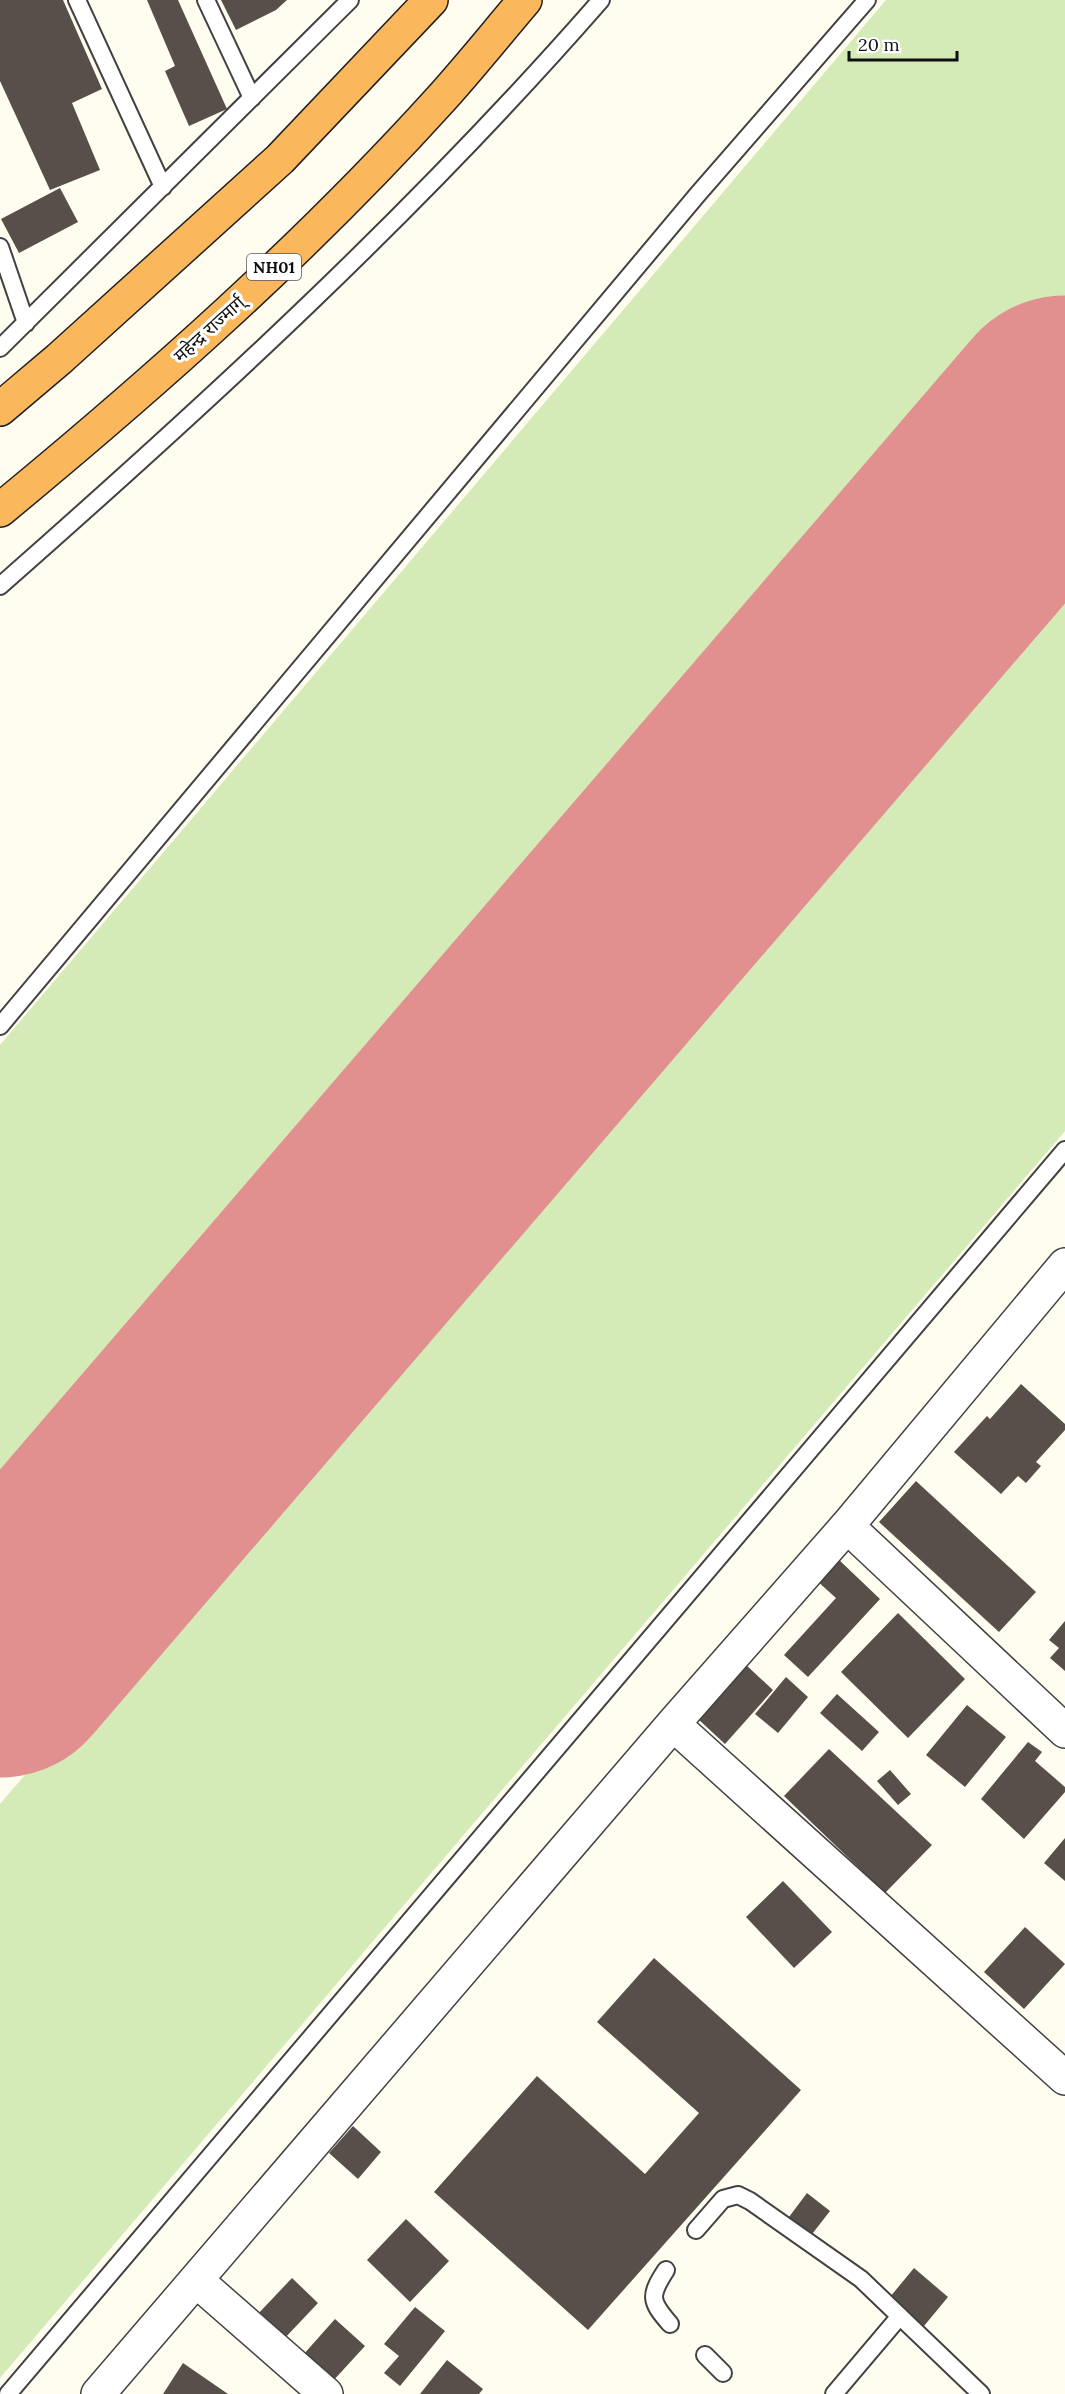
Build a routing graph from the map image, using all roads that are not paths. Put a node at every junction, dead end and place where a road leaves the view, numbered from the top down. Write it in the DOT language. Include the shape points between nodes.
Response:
graph roads {
  1 [pos="77,0"];
  2 [pos="206,0"];
  3 [pos="431,0"];
  4 [pos="525,0"];
  5 [pos="601,0"];
  6 [pos="867,0"];
  7 [pos="345,2"];
  8 [pos="252,98"];
  9 [pos="163,187"];
  10 [pos="0,247"];
  11 [pos="27,323"];
  12 [pos="0,348"];
  13 [pos="0,408"];
  14 [pos="0,510"];
  15 [pos="0,586"];
  16 [pos="0,1026"];
  17 [pos="1065,1150"];
  18 [pos="1065,1265"];
  19 [pos="847,1526"];
  20 [pos="673,1724"];
  21 [pos="1065,1731"];
  22 [pos="1065,2078"];
  23 [pos="696,2230"];
  24 [pos="666,2270"];
  25 [pos="197,2281"];
  26 [pos="900,2316"];
  27 [pos="670,2324"];
  28 [pos="705,2355"];
  29 [pos="723,2373"];
  30 [pos="8,2394"];
  31 [pos="98,2394"];
  32 [pos="326,2394"];
  33 [pos="834,2394"];
  34 [pos="981,2394"];
  1 -- 9 [label="lane"];
  2 -- 8 [label="lane"];
  3 -- 13 [label="highway" via="280,159"];
  4 -- 14 [label="highway, महेन्द्र राज्मार्ग् / NH01" via="439,101 242,300"];
  5 -- 15 [label="lane" via="521,92 380,236 138,464"];
  6 -- 16 [label="lane" via="698,194"];
  7 -- 8 [label="lane"];
  8 -- 9 [label="lane"];
  9 -- 11 [label="lane"];
  10 -- 11 [label="lane"];
  11 -- 12 [label="lane"];
  17 -- 30 [label="lane"];
  18 -- 19 [label="street"];
  19 -- 20 [label="street"];
  19 -- 21 [label="street"];
  20 -- 22 [label="street"];
  20 -- 25 [label="street"];
  23 -- 26 [label="lane" via="723,2199 738,2195 861,2278"];
  24 -- 27 [label="lane" via="653,2296 655,2306"];
  25 -- 31 [label="street"];
  25 -- 32 [label="street"];
  26 -- 33 [label="lane"];
  26 -- 34 [label="lane"];
  28 -- 29 [label="lane"];
}
